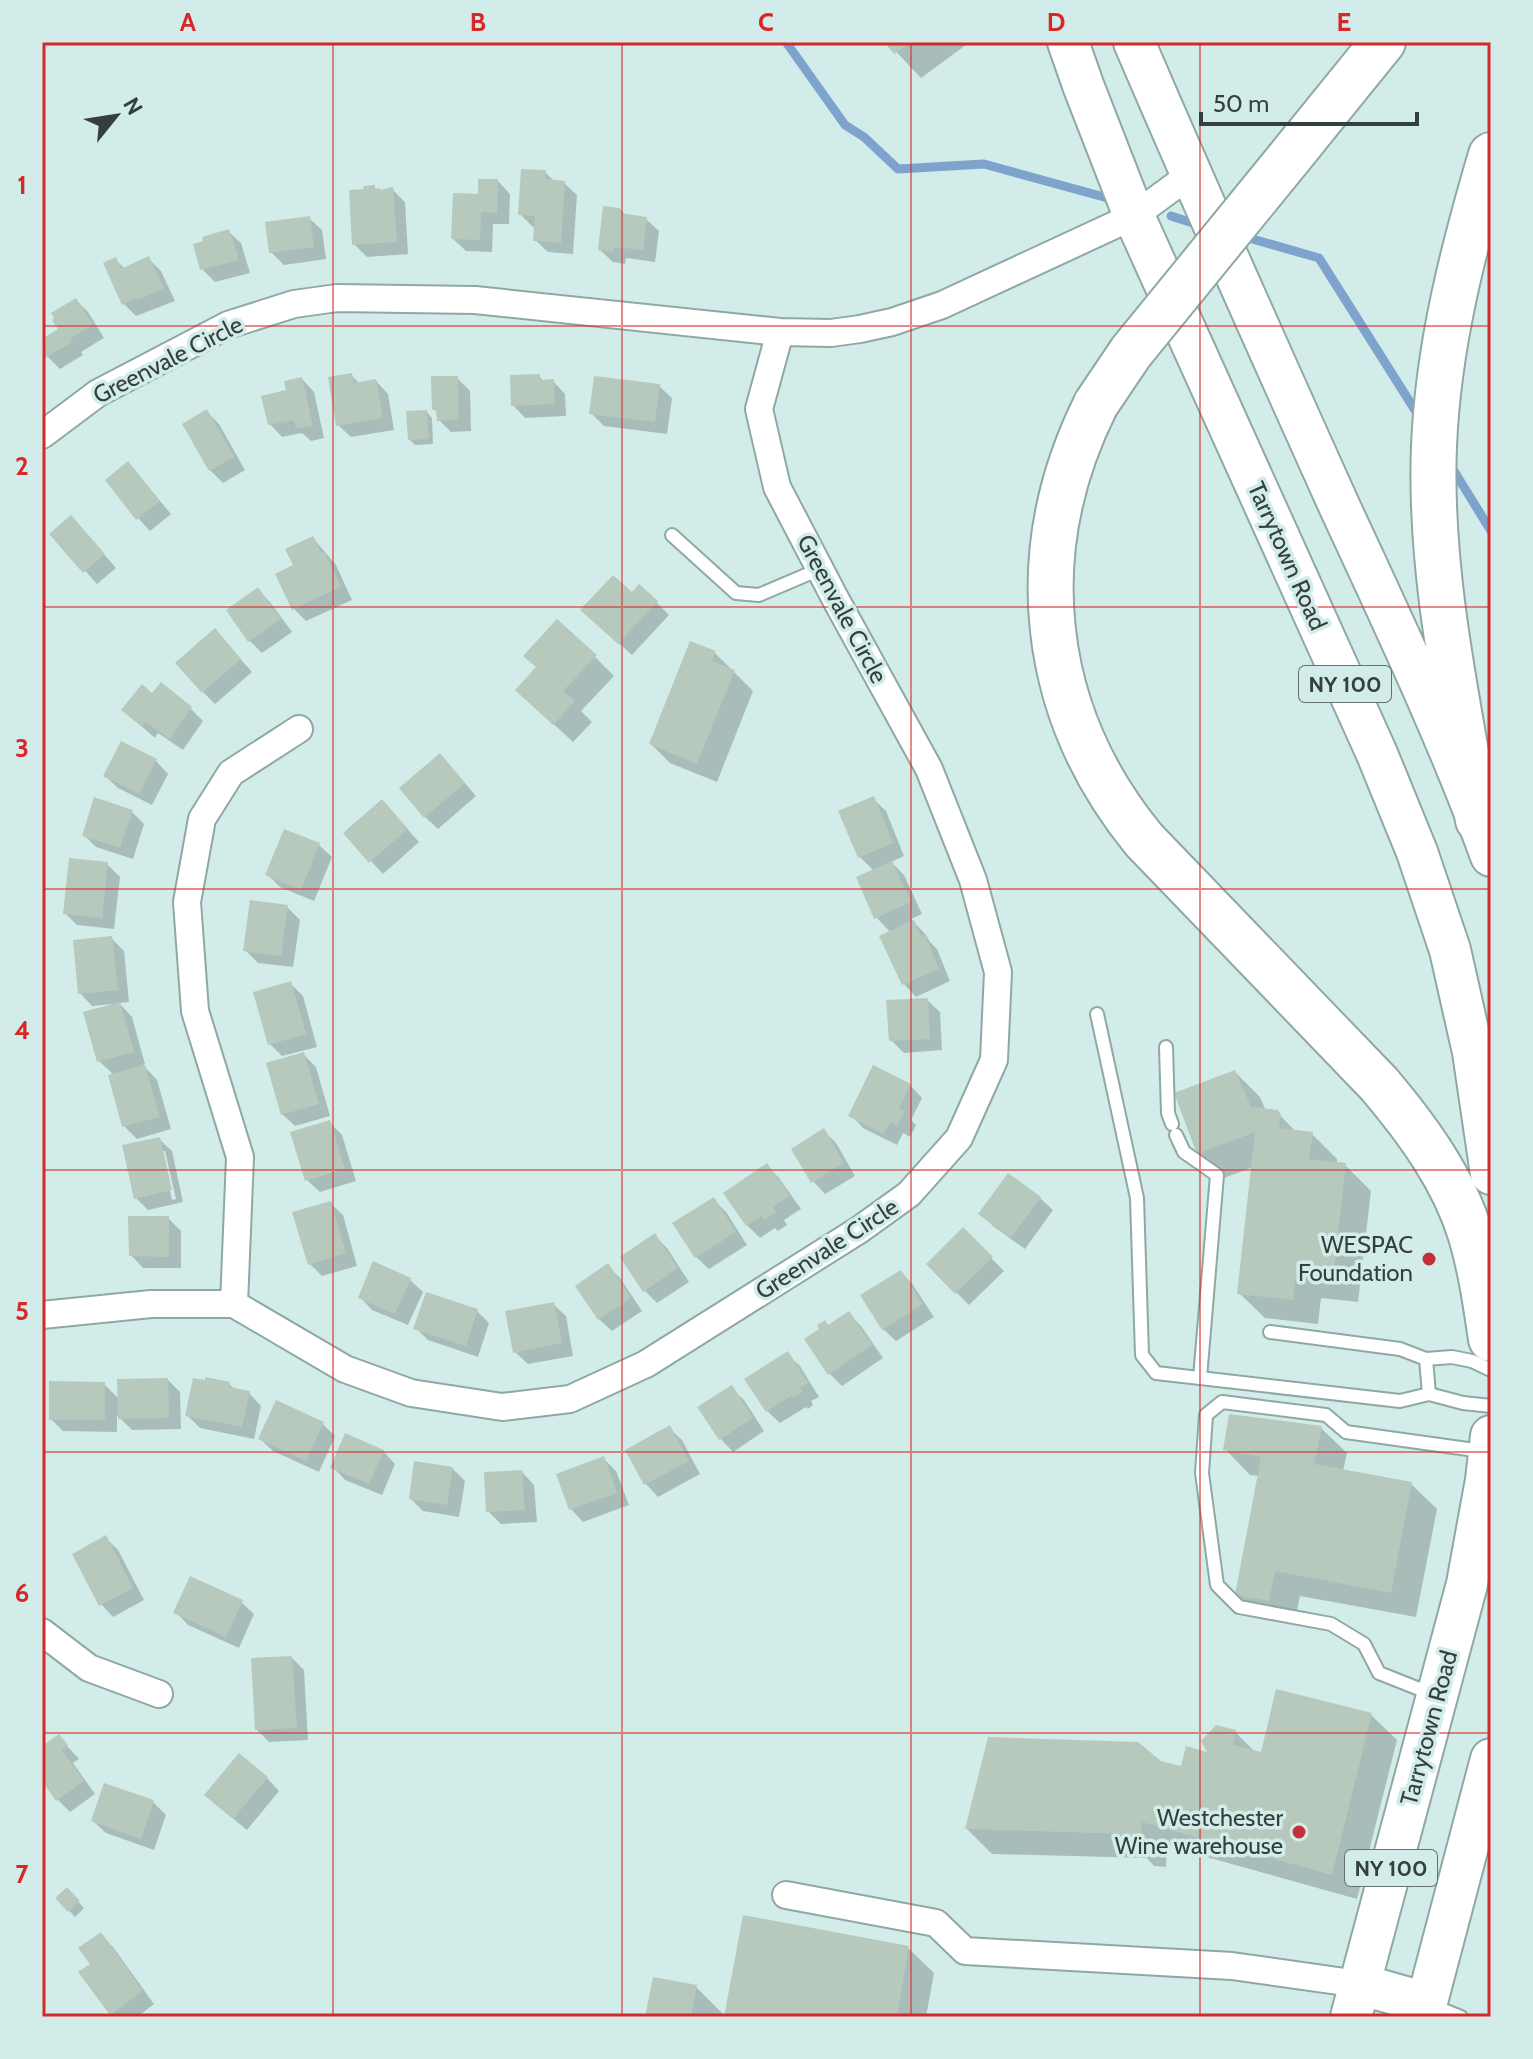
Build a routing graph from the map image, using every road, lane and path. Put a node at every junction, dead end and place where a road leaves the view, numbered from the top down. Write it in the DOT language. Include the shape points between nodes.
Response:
graph roads {
  1 [pos="1068,42"];
  2 [pos="1134,42"];
  3 [pos="1383,42"];
  4 [pos="1491,155"];
  5 [pos="1191,174"];
  6 [pos="1134,216"];
  7 [pos="1491,233"];
  8 [pos="780,332"];
  9 [pos="1437,406"];
  10 [pos="42,435"];
  11 [pos="672,535"];
  12 [pos="820,569"];
  13 [pos="299,729"];
  14 [pos="1484,838"];
  15 [pos="1097,1014"];
  16 [pos="1166,1047"];
  17 [pos="1491,1174"];
  18 [pos="234,1304"];
  19 [pos="42,1315"];
  20 [pos="1270,1332"];
  21 [pos="1491,1339"];
  22 [pos="1426,1359"];
  23 [pos="1491,1370"];
  24 [pos="1200,1378"];
  25 [pos="1429,1394"];
  26 [pos="1491,1406"];
  27 [pos="1490,1444"];
  28 [pos="42,1632"];
  29 [pos="159,1694"];
  30 [pos="1437,1696"];
  31 [pos="1491,1759"];
  32 [pos="786,1895"];
  33 [pos="1355,2001"];
  34 [pos="1437,2012"];
  1 -- 6 [label="main road, Tarrytown Road / NY 100"];
  2 -- 5 [label="main road, NY 100"];
  3 -- 21 [label="highway, bridge" via="1131,352 1096,404 1066,477 1052,553 1051,605 1063,683 1100,777 1144,840 1379,1084 1429,1149 1470,1233"];
  4 -- 9 [label="highway" via="1453,297"];
  5 -- 6 [label="street, Greenvale Circle"];
  5 -- 14 [label="main road, NY 100" via="1417,674"];
  6 -- 8 [label="street, Greenvale Circle" via="942,305 892,322 831,333"];
  6 -- 17 [label="main road, Tarrytown Road / NY 100" via="1417,852 1456,975"];
  7 -- 9 [label="highway" via="1464,288"];
  8 -- 10 [label="street, Greenvale Circle" via="475,300 337,298 294,304 228,325 98,393"];
  8 -- 12 [label="street, Greenvale Circle" via="759,409 777,487"];
  9 -- 14 [label="highway" via="1438,564"];
  11 -- 12 [label="lane" via="736,593 759,595"];
  12 -- 18 [label="street, Greenvale Circle" via="929,769 973,880 998,972 994,1060 959,1138 909,1194 859,1230 646,1364 570,1399 502,1407 411,1393 345,1369"];
  13 -- 18 [label="street" via="231,773 202,819 187,902 195,1011 240,1157"];
  15 -- 24 [label="lane" via="1137,1198 1142,1355 1156,1373"];
  16 -- 24 [label="lane" via="1168,1113 1174,1129 1184,1152 1217,1175"];
  18 -- 19 [label="street" via="151,1304"];
  20 -- 22 [label="lane" via="1400,1349"];
  22 -- 23 [label="lane" via="1452,1357"];
  22 -- 25 [label="lane"];
  24 -- 25 [label="lane" via="1400,1401"];
  25 -- 26 [label="lane"];
  27 -- 30 [label="main road, Tarrytown Road / NY 100" via="1467,1584"];
  27 -- 30 [label="lane" via="1346,1432 1326,1415 1222,1402 1206,1415 1202,1473 1217,1585 1239,1607 1331,1624 1364,1644 1379,1673"];
  28 -- 29 [label="street" via="89,1668"];
  30 -- 33 [label="main road, Tarrytown Road / NY 100"];
  31 -- 34 [label="main road, NY 100"];
  32 -- 33 [label="street" via="936,1923 965,1951 1232,1966"];
  33 -- 34 [label="main road"];
}
